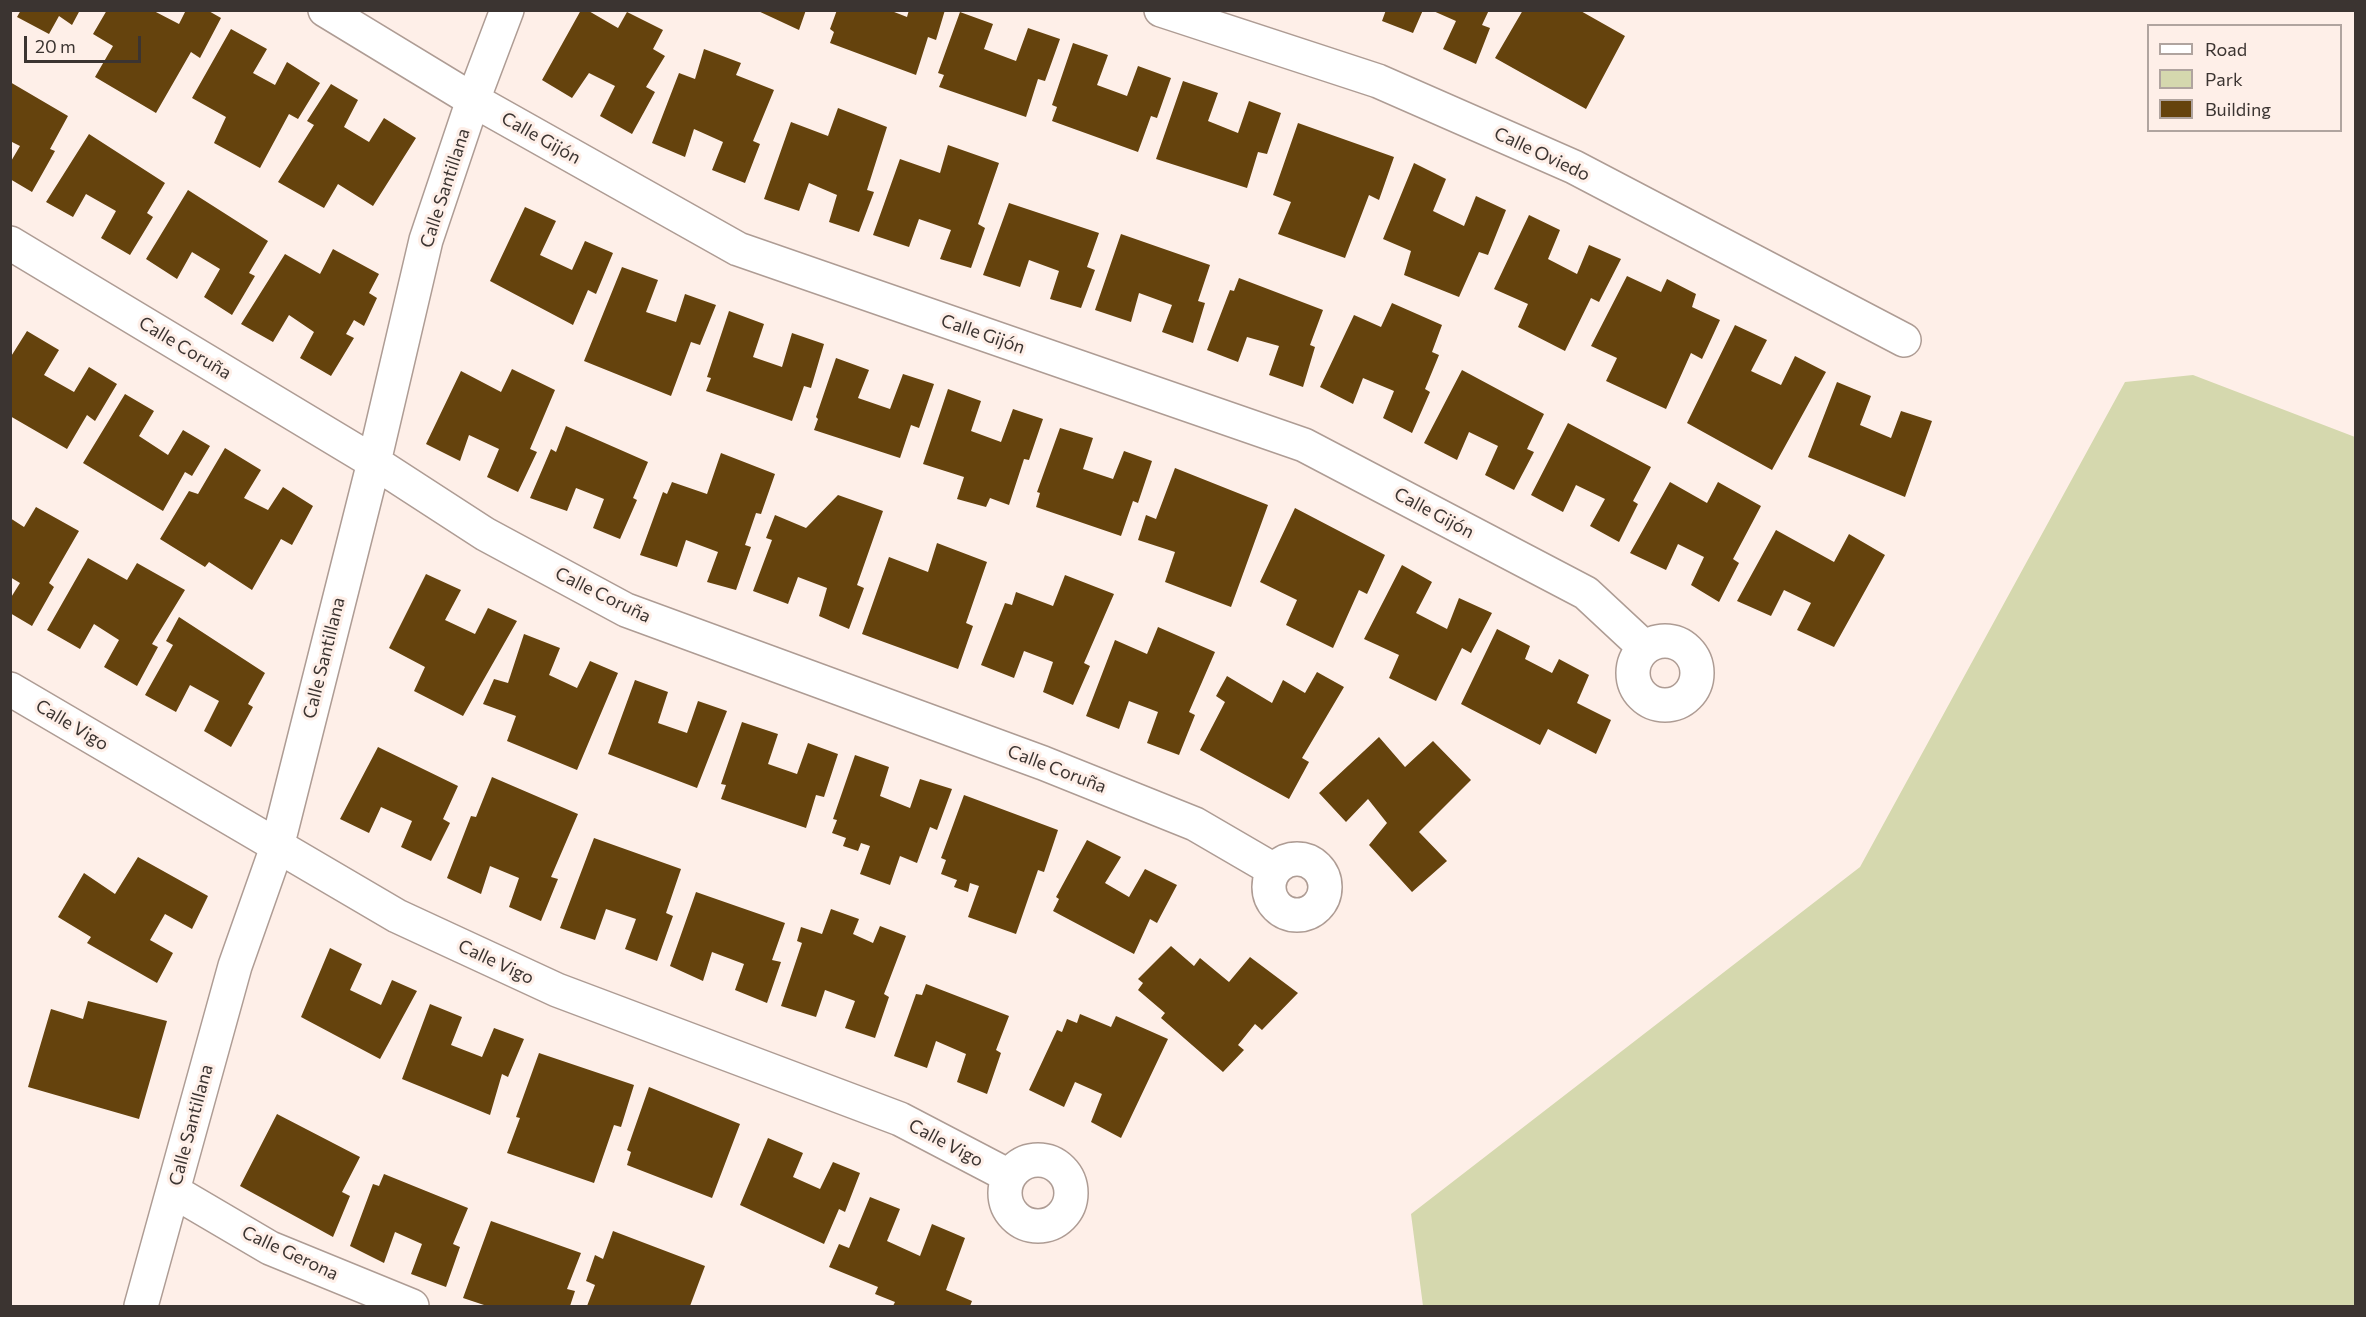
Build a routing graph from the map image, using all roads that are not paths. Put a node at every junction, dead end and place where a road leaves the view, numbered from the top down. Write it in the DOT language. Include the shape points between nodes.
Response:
graph roads {
  1 [pos="325,10"];
  2 [pos="507,10"];
  3 [pos="1161,10"];
  4 [pos="473,100"];
  5 [pos="10,243"];
  6 [pos="1904,340"];
  7 [pos="374,462"];
  8 [pos="1644,647"];
  9 [pos="10,688"];
  10 [pos="277,847"];
  11 [pos="1274,870"];
  12 [pos="1009,1176"];
  13 [pos="173,1191"];
  14 [pos="141,1306"];
  15 [pos="412,1306"];
  1 -- 4 [label="street, Calle Gijón"];
  2 -- 4 [label="street, Calle Santillana"];
  3 -- 6 [label="street, Calle Oviedo" via="1378,81 1574,167"];
  4 -- 7 [label="street, Calle Santillana" via="426,240"];
  4 -- 8 [label="street, Calle Gijón" via="738,249 1304,445 1586,593"];
  5 -- 7 [label="street, Calle Coruña"];
  7 -- 10 [label="street, Calle Santillana"];
  7 -- 11 [label="street, Calle Coruña" via="485,534 626,610 1043,763 1195,824"];
  9 -- 10 [label="street, Calle Vigo"];
  10 -- 12 [label="street, Calle Vigo" via="397,916 557,990 900,1119"];
  10 -- 13 [label="street, Calle Santillana" via="235,966"];
  13 -- 14 [label="street, Calle Santillana"];
  13 -- 15 [label="street, Calle Gerona" via="270,1248"];
}
